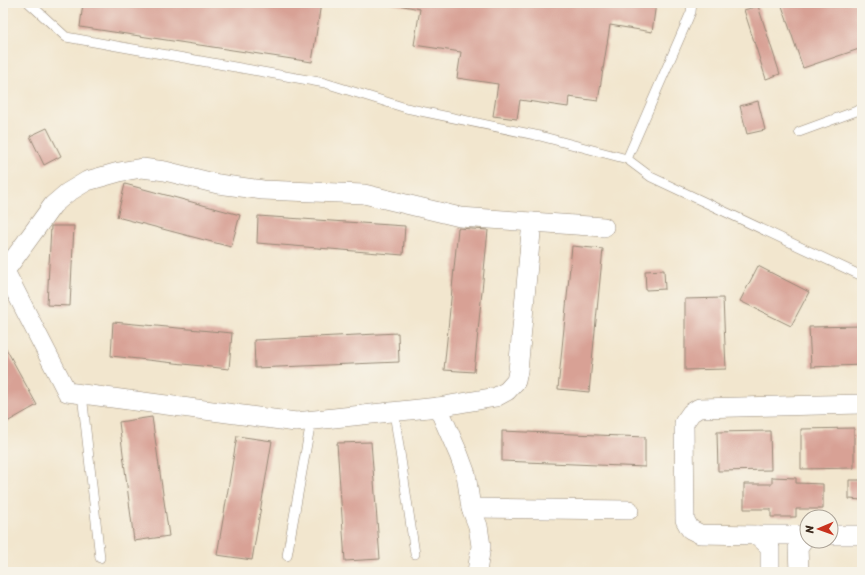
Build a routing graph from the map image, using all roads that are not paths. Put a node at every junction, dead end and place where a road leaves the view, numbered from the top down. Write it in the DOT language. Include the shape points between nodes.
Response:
graph roads {
  1 [pos="29,3"];
  2 [pos="692,3"];
  3 [pos="862,109"];
  4 [pos="799,132"];
  5 [pos="627,158"];
  6 [pos="532,222"];
  7 [pos="604,227"];
  8 [pos="4,271"];
  9 [pos="862,276"];
  10 [pos="82,394"];
  11 [pos="862,404"];
  12 [pos="438,408"];
  13 [pos="394,412"];
  14 [pos="311,420"];
  15 [pos="472,508"];
  16 [pos="629,510"];
  17 [pos="757,535"];
  18 [pos="799,535"];
  19 [pos="839,535"];
  20 [pos="862,535"];
  21 [pos="799,546"];
  22 [pos="415,554"];
  23 [pos="287,556"];
  24 [pos="100,558"];
  25 [pos="477,572"];
  26 [pos="770,572"];
  27 [pos="799,572"];
  1 -- 5 [label="lane" via="66,37 325,83 406,108 540,136"];
  2 -- 5 [label="lane" via="691,12"];
  3 -- 4 [label="lane"];
  5 -- 9 [label="lane" via="651,177"];
  6 -- 7 [label="street"];
  6 -- 8 [label="street" via="460,217 364,194 263,190 218,184 166,171 142,168 87,181 67,193 54,205"];
  6 -- 12 [label="street" via="516,381 507,391 496,397"];
  8 -- 10 [label="street" via="66,392"];
  10 -- 14 [label="street" via="296,422"];
  10 -- 24 [label="lane"];
  11 -- 17 [label="street" via="699,408 691,413 684,423 685,520 690,529 700,534"];
  12 -- 13 [label="street"];
  12 -- 15 [label="street" via="466,474"];
  13 -- 14 [label="street"];
  13 -- 22 [label="lane"];
  14 -- 23 [label="lane"];
  15 -- 16 [label="street"];
  15 -- 25 [label="street" via="481,546"];
  17 -- 18 [label="street"];
  17 -- 26 [label="street" via="770,547"];
  19 -- 20 [label="street"];
  21 -- 27 [label="street"];
}
